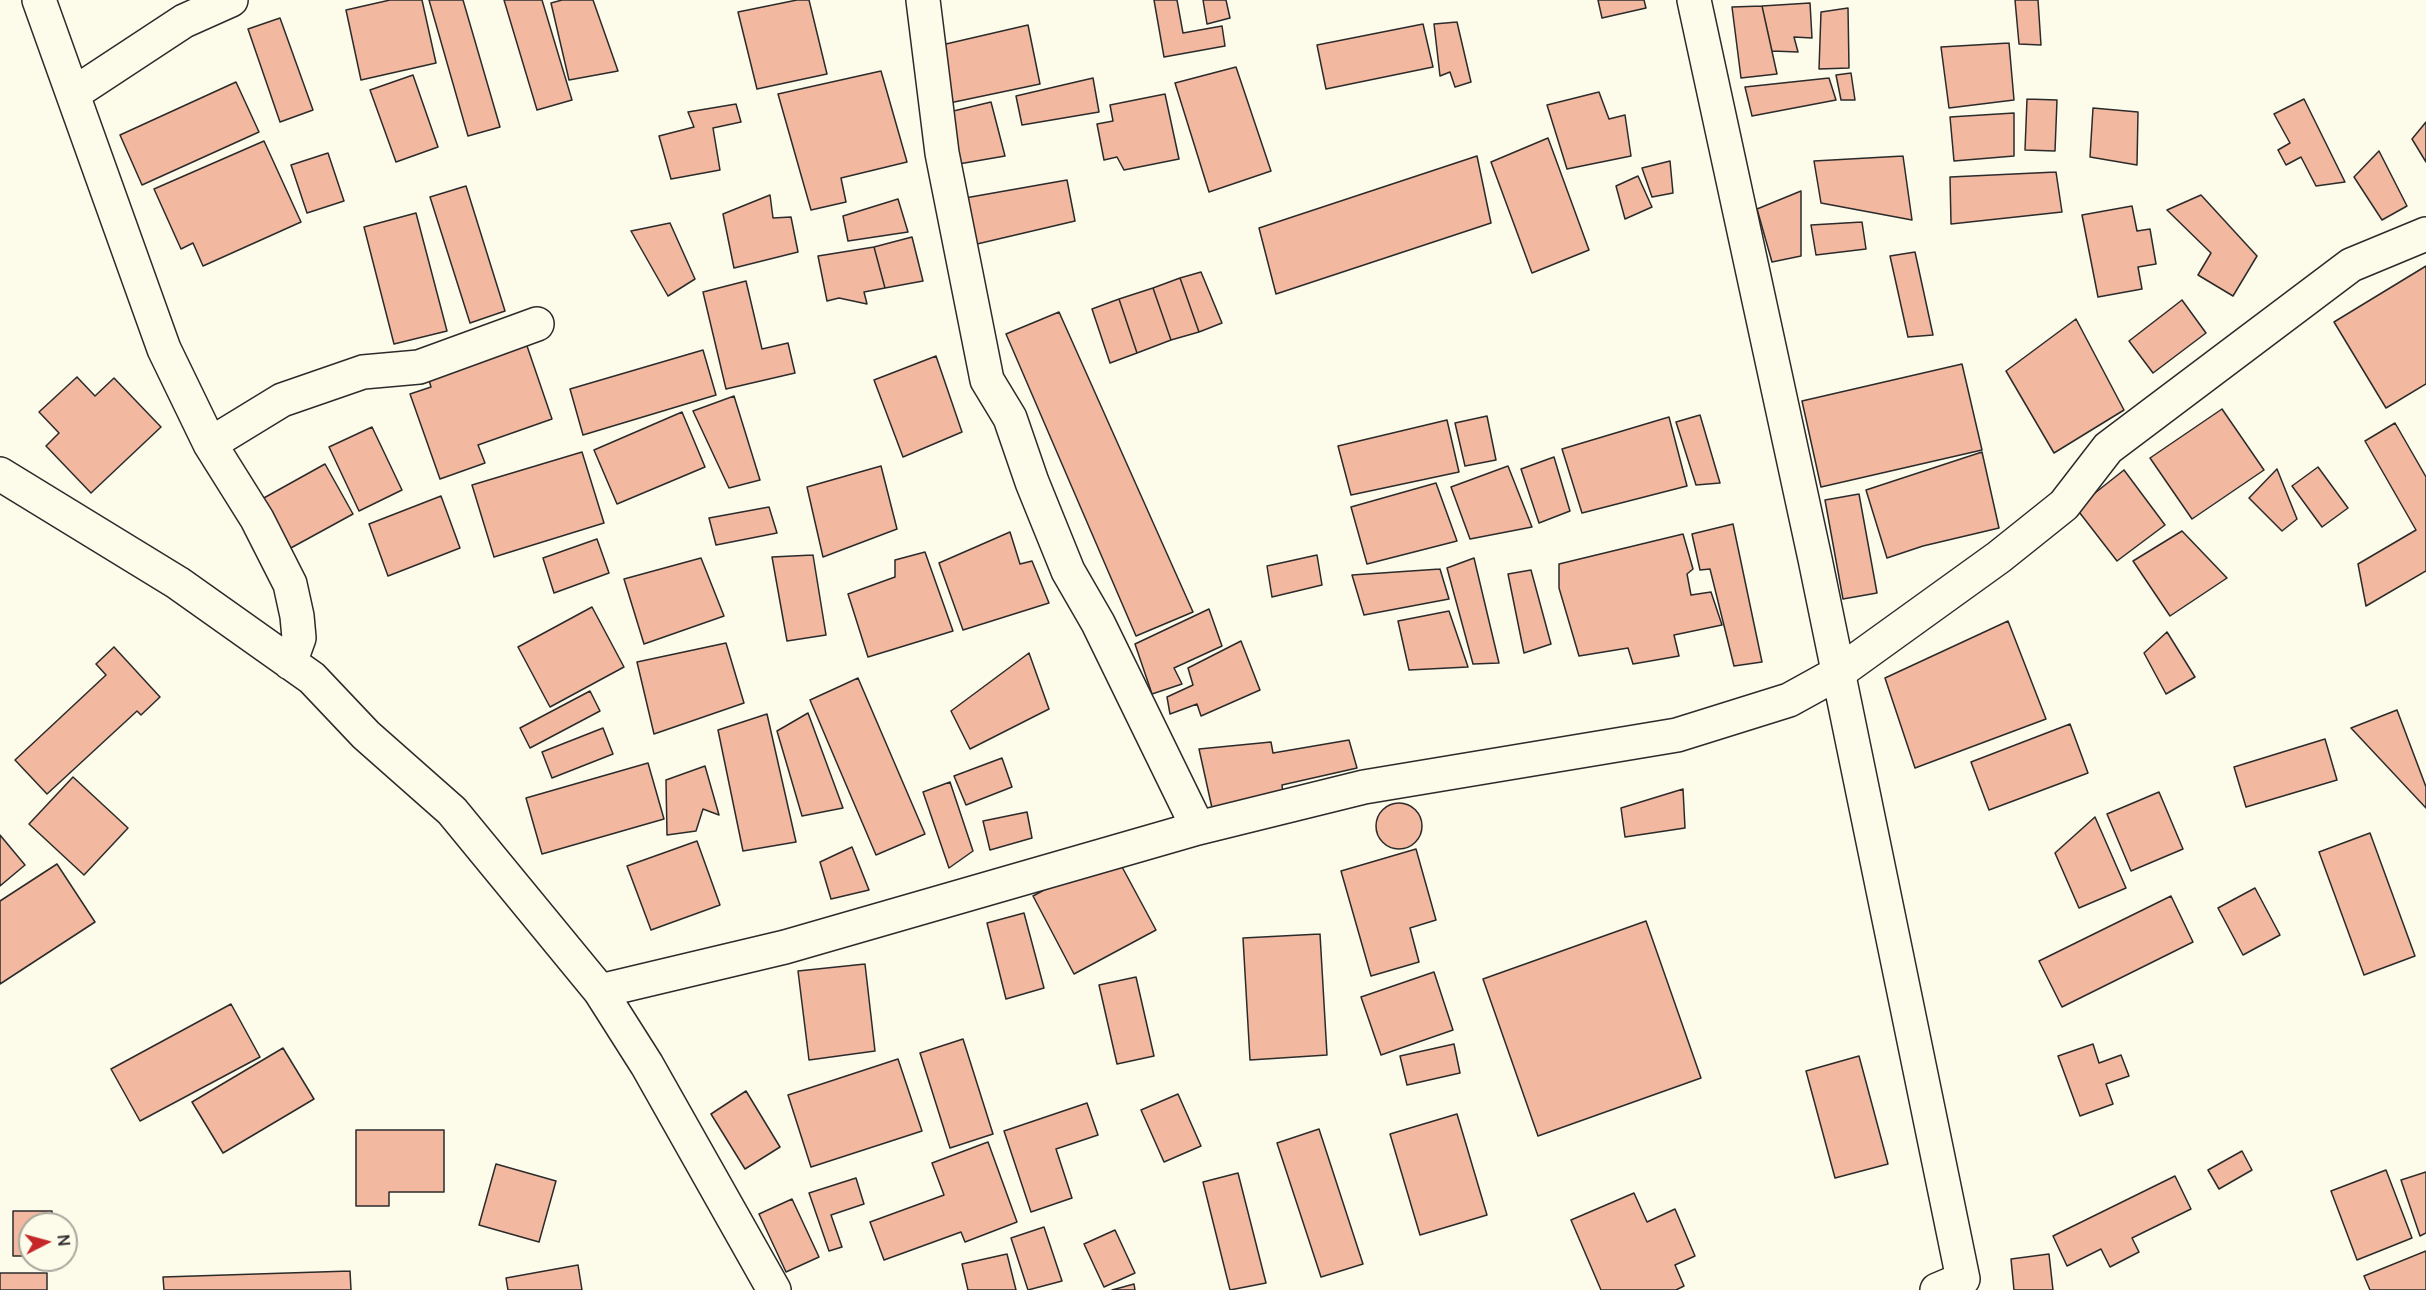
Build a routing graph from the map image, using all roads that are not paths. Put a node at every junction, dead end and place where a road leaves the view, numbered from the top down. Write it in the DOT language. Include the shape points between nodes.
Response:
graph roads {
  1 [pos="39,0"];
  2 [pos="231,0"];
  3 [pos="923,0"];
  4 [pos="1694,0"];
  5 [pos="73,94"];
  6 [pos="2426,234"];
  7 [pos="537,324"];
  8 [pos="210,444"];
  9 [pos="0,474"];
  10 [pos="290,663"];
  11 [pos="1838,673"];
  12 [pos="1198,828"];
  13 [pos="600,991"];
  14 [pos="1955,1286"];
  15 [pos="774,1290"];
  1 -- 5 [label="street"];
  2 -- 5 [label="street" via="184,21"];
  3 -- 12 [label="street" via="942,153 987,381 1010,418 1068,571 1098,623"];
  4 -- 11 [label="street"];
  5 -- 8 [label="street" via="164,349"];
  6 -- 11 [label="street" via="2351,265 2246,343 2108,448 2064,505"];
  7 -- 8 [label="street" via="419,366 363,372 282,400"];
  8 -- 10 [label="street" via="257,519 290,584 299,638"];
  9 -- 10 [label="street" via="178,583"];
  10 -- 13 [label="street" via="312,678 366,735 452,811"];
  11 -- 12 [label="street" via="1789,700 1677,735 1364,787"];
  11 -- 14 [label="street"];
  12 -- 13 [label="street" via="785,947"];
  13 -- 15 [label="street" via="647,1065"];
}
